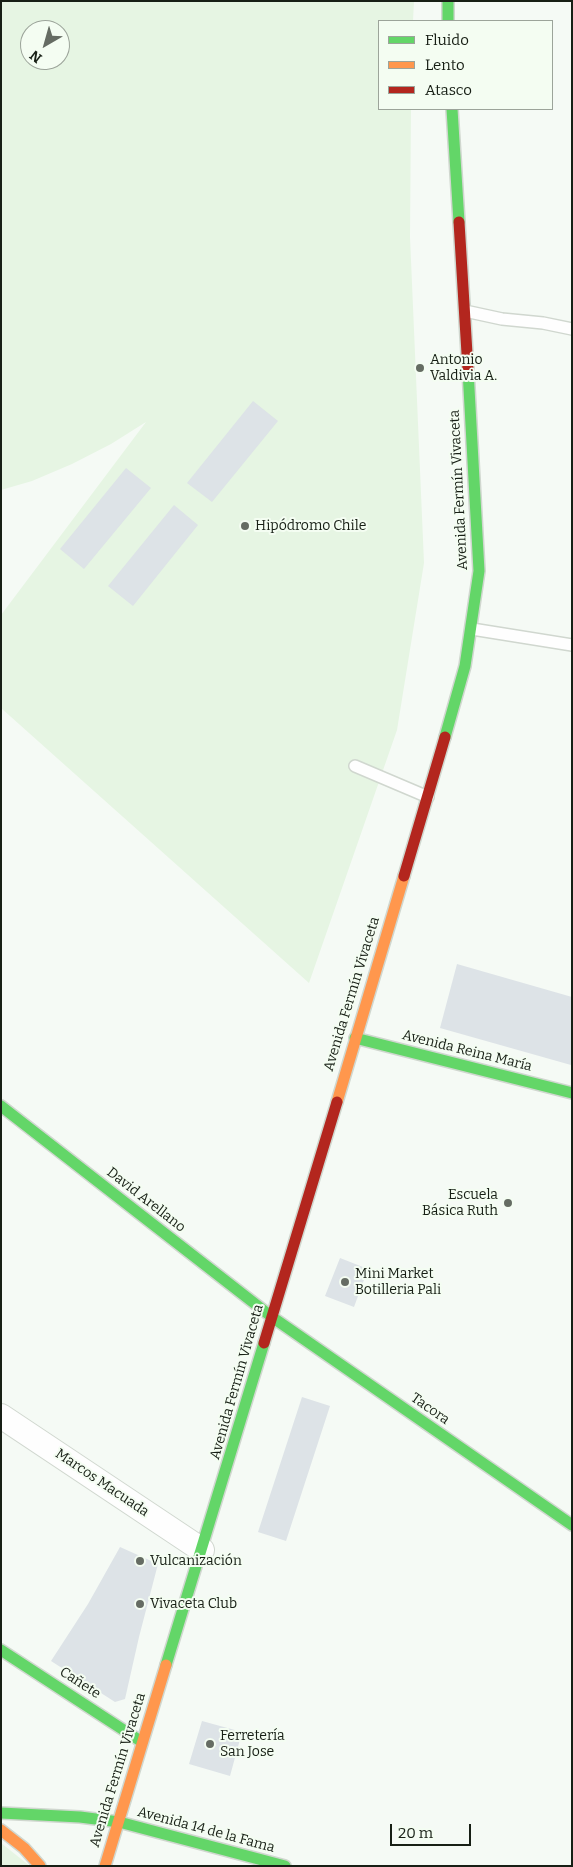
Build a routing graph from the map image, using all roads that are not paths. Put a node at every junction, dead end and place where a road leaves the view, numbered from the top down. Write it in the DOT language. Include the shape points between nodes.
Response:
graph roads {
  1 [pos="448,1"];
  2 [pos="448,20"];
  3 [pos="452,110"];
  4 [pos="464,310"];
  5 [pos="572,329"];
  6 [pos="472,629"];
  7 [pos="572,645"];
  8 [pos="355,766"];
  9 [pos="428,797"];
  10 [pos="355,1038"];
  11 [pos="572,1093"];
  12 [pos="1,1106"];
  13 [pos="272,1317"];
  14 [pos="1,1416"];
  15 [pos="572,1526"];
  16 [pos="202,1550"];
  17 [pos="1,1650"];
  18 [pos="142,1742"];
  19 [pos="1,1813"];
  20 [pos="119,1822"];
  21 [pos="1,1830"];
  22 [pos="40,1866"];
  23 [pos="105,1866"];
  24 [pos="286,1866"];
  1 -- 2 [label="main road"];
  3 -- 4 [label="main road, Avenida Fermín Vivaceta"];
  4 -- 5 [label="lane"];
  4 -- 6 [label="main road, Avenida Fermín Vivaceta" via="479,571"];
  6 -- 7 [label="lane"];
  6 -- 9 [label="main road, Avenida Fermín Vivaceta" via="456,700"];
  8 -- 9 [label="lane"];
  9 -- 10 [label="main road, Avenida Fermín Vivaceta"];
  10 -- 11 [label="main road, Avenida Reina María"];
  10 -- 13 [label="main road, Avenida Fermín Vivaceta"];
  12 -- 13 [label="main road, David Arellano"];
  13 -- 15 [label="main road, Tacora"];
  13 -- 16 [label="main road, Avenida Fermín Vivaceta"];
  14 -- 16 [label="street, Marcos Macuada"];
  16 -- 18 [label="main road, Avenida Fermín Vivaceta"];
  17 -- 18 [label="main road, Cañete"];
  18 -- 20 [label="main road, Avenida Fermín Vivaceta"];
  19 -- 20 [label="main road, Avenida 14 de la Fama"];
  20 -- 23 [label="main road, Avenida Fermín Vivaceta"];
  20 -- 24 [label="main road, Avenida 14 de la Fama"];
  21 -- 22 [label="main road"];
}
